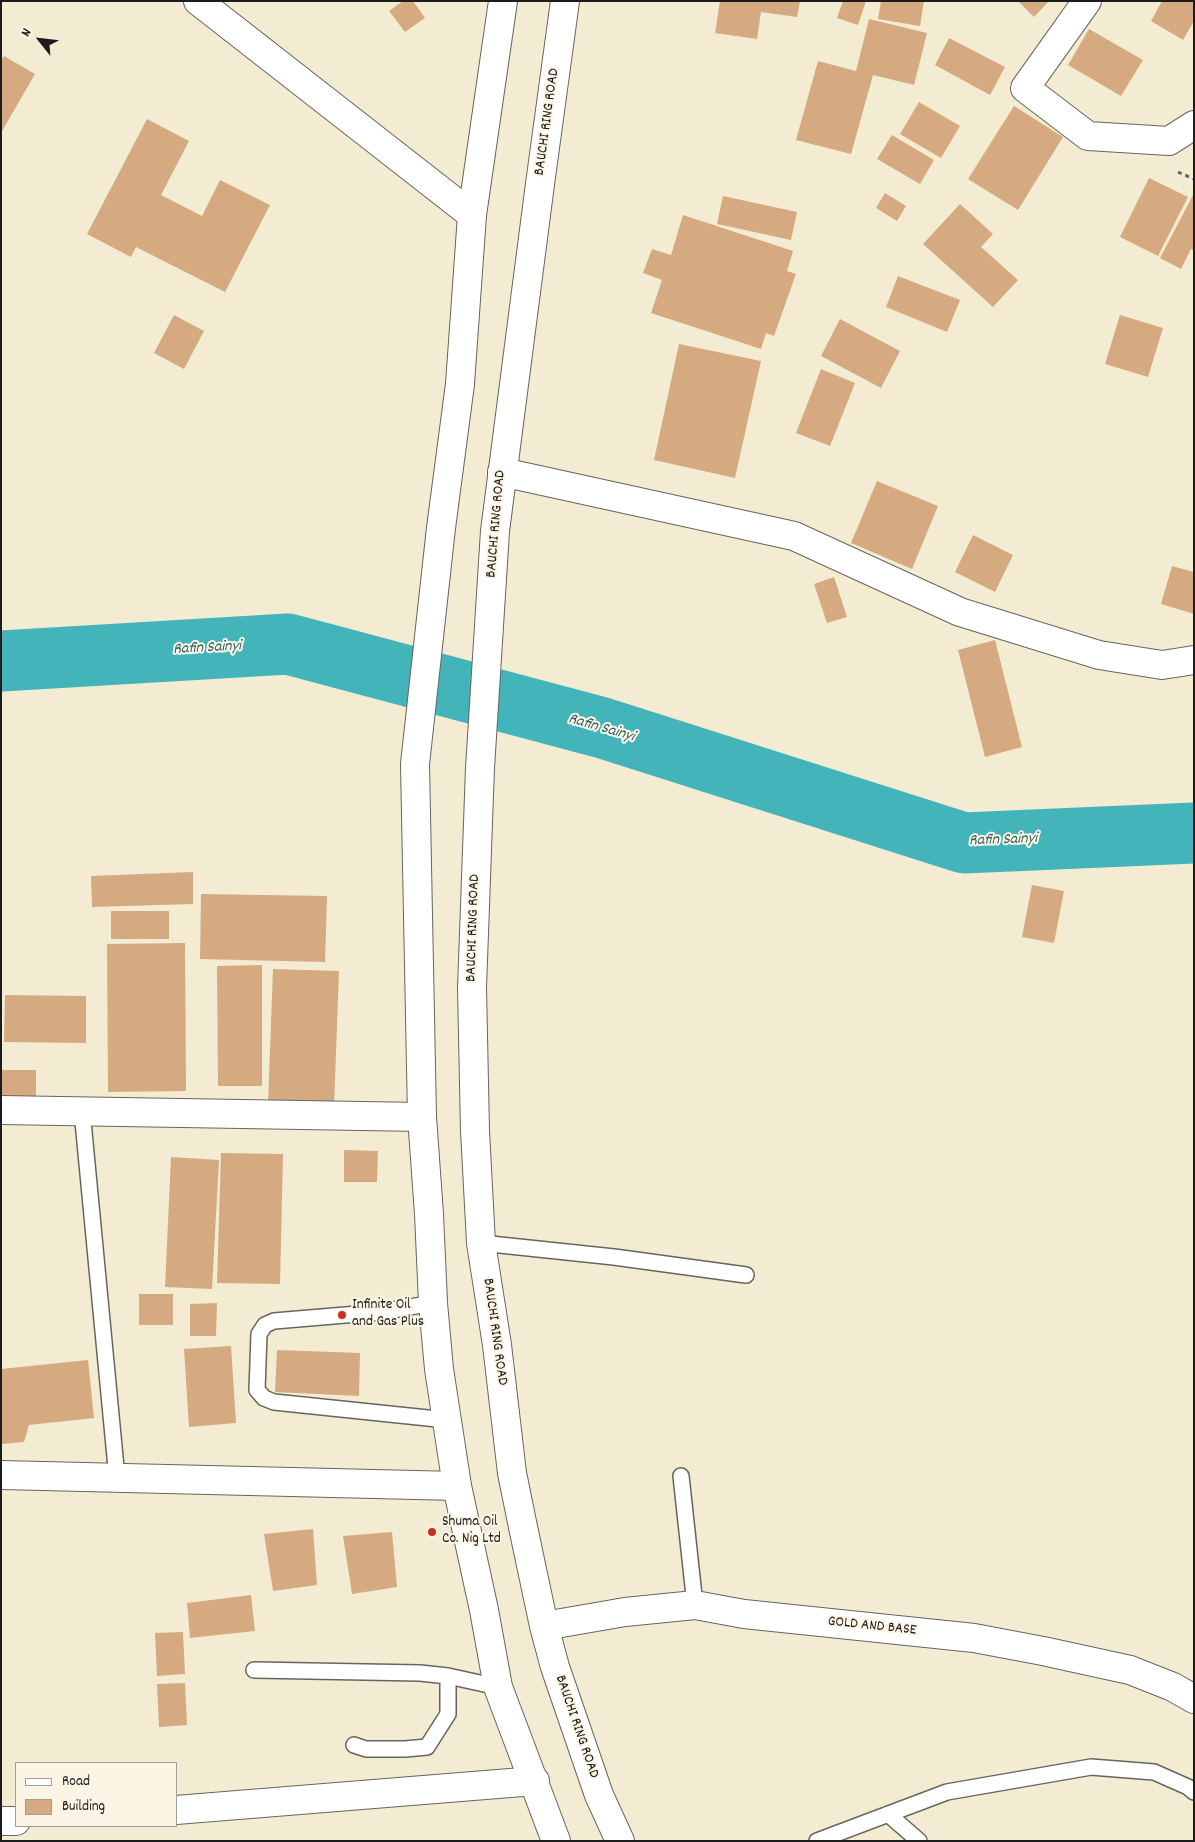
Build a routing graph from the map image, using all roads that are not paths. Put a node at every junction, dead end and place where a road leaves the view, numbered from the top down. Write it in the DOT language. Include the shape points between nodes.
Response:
graph roads {
  1 [pos="198,1"];
  2 [pos="503,1"];
  3 [pos="565,1"];
  4 [pos="1087,1"];
  5 [pos="1194,125"];
  6 [pos="472,215"];
  7 [pos="502,472"];
  8 [pos="1194,660"];
  9 [pos="1,1110"];
  10 [pos="82,1111"];
  11 [pos="422,1117"];
  12 [pos="481,1243"];
  13 [pos="746,1275"];
  14 [pos="432,1303"];
  15 [pos="447,1420"];
  16 [pos="1,1476"];
  17 [pos="681,1476"];
  18 [pos="117,1478"];
  19 [pos="456,1486"];
  20 [pos="695,1605"];
  21 [pos="544,1626"];
  22 [pos="254,1670"];
  23 [pos="448,1676"];
  24 [pos="498,1687"];
  25 [pos="1194,1699"];
  26 [pos="354,1744"];
  27 [pos="535,1781"];
  28 [pos="1194,1792"];
  29 [pos="178,1810"];
  30 [pos="888,1814"];
  31 [pos="1,1821"];
  32 [pos="15,1821"];
  33 [pos="556,1841"];
  34 [pos="620,1841"];
  35 [pos="817,1841"];
  36 [pos="919,1841"];
  1 -- 6 [label="main road"];
  2 -- 6 [label="main road"];
  3 -- 7 [label="main road, BAUCHI RING ROAD"];
  4 -- 5 [label="main road" via="1025,88 1088,136 1169,141"];
  6 -- 11 [label="main road" via="460,384 415,764"];
  7 -- 8 [label="main road" via="794,536 960,612 1099,655 1162,665"];
  7 -- 12 [label="main road, BAUCHI RING ROAD" via="495,531 480,768 472,988"];
  9 -- 10 [label="main road"];
  10 -- 11 [label="main road"];
  10 -- 18 [label="lane"];
  11 -- 14 [label="main road"];
  12 -- 13 [label="lane"];
  12 -- 21 [label="main road, BAUCHI RING ROAD" via="512,1473"];
  14 -- 15 [label="main road"];
  14 -- 15 [label="lane" via="381,1312 274,1321 264,1325 259,1334 258,1390 264,1398 274,1402"];
  15 -- 19 [label="main road"];
  16 -- 18 [label="main road"];
  17 -- 20 [label="lane"];
  18 -- 19 [label="main road"];
  19 -- 24 [label="main road" via="474,1559"];
  20 -- 21 [label="main road, GOLD AND BASE" via="625,1612"];
  20 -- 25 [label="main road, GOLD AND BASE" via="744,1614 974,1638 1035,1649 1130,1670"];
  21 -- 34 [label="main road, BAUCHI RING ROAD" via="554,1667 599,1795"];
  22 -- 23 [label="lane"];
  23 -- 24 [label="lane"];
  23 -- 26 [label="lane" via="448,1714 428,1747 366,1748"];
  24 -- 27 [label="main road"];
  27 -- 29 [label="main road"];
  27 -- 33 [label="main road"];
  28 -- 30 [label="lane" via="1154,1772 1092,1767 947,1792"];
  30 -- 35 [label="lane"];
  30 -- 36 [label="lane"];
  31 -- 32 [label="main road"];
}
